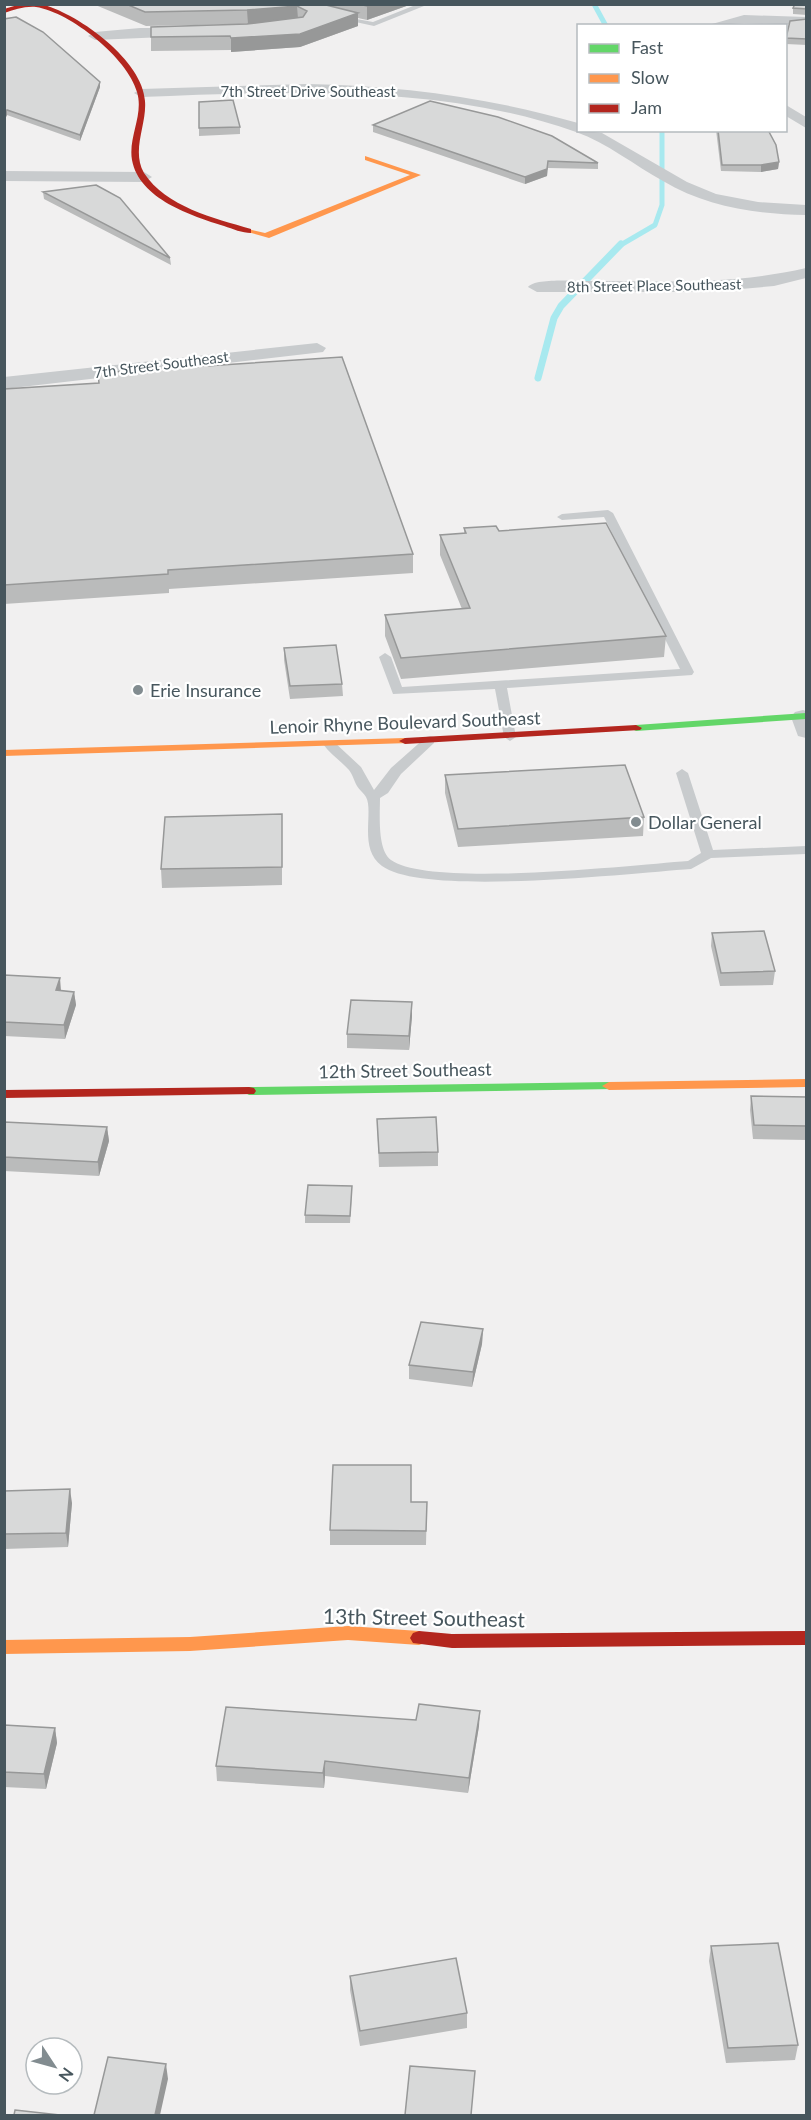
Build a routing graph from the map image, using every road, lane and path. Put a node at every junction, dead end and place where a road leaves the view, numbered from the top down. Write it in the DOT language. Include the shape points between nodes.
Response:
graph roads {
  1 [pos="426,4"];
  2 [pos="39,5"];
  3 [pos="4,11"];
  4 [pos="333,17"];
  5 [pos="807,21"];
  6 [pos="721,24"];
  7 [pos="199,32"];
  8 [pos="95,36"];
  9 [pos="141,93"];
  10 [pos="787,110"];
  11 [pos="807,124"];
  12 [pos="577,128"];
  13 [pos="588,132"];
  14 [pos="368,158"];
  15 [pos="4,176"];
  16 [pos="144,177"];
  17 [pos="807,210"];
  18 [pos="807,273"];
  19 [pos="537,287"];
  20 [pos="317,348"];
  21 [pos="4,383"];
  22 [pos="562,517"];
  23 [pos="385,657"];
  24 [pos="500,685"];
  25 [pos="805,721"];
  26 [pos="510,737"];
  27 [pos="430,740"];
  28 [pos="329,744"];
  29 [pos="4,753"];
  30 [pos="682,773"];
  31 [pos="373,797"];
  32 [pos="807,850"];
  33 [pos="708,854"];
  34 [pos="807,1083"];
  35 [pos="4,1094"];
  36 [pos="807,1638"];
  37 [pos="4,1647"];
  1 -- 4 [label="lane" via="374,24"];
  2 -- 3 [label="street"];
  2 -- 8 [label="street"];
  5 -- 6 [label="street" via="740,20"];
  7 -- 8 [label="street"];
  8 -- 9 [label="street" via="123,62"];
  9 -- 12 [label="street, 7th Street Drive Southeast" via="309,88 395,90 484,103"];
  9 -- 16 [label="street" via="142,118 136,151 138,168"];
  10 -- 11 [label="street"];
  13 -- 17 [label="street" via="691,190 742,204"];
  14 -- 16 [label="street" via="417,175 266,236 191,210 161,193"];
  15 -- 16 [label="street"];
  18 -- 19 [label="street, 8th Street Place Southeast" via="770,282 725,285"];
  20 -- 21 [label="street, 7th Street Southeast"];
  22 -- 24 [label="lane" via="608,513 688,672"];
  23 -- 24 [label="lane" via="397,691"];
  24 -- 26 [label="lane"];
  25 -- 26 [label="street, Lenoir Rhyne Boulevard Southeast"];
  26 -- 27 [label="street, Lenoir Rhyne Boulevard Southeast"];
  27 -- 28 [label="street, Lenoir Rhyne Boulevard Southeast"];
  27 -- 31 [label="lane"];
  28 -- 29 [label="street, Lenoir Rhyne Boulevard Southeast"];
  28 -- 31 [label="lane" via="357,770"];
  30 -- 33 [label="lane"];
  31 -- 33 [label="lane" via="376,844 386,863 418,876 458,879 691,865"];
  32 -- 33 [label="lane"];
  34 -- 35 [label="street, 12th Street Southeast"];
  36 -- 37 [label="street, 13th Street Southeast" via="452,1641 348,1633 189,1644"];
}
